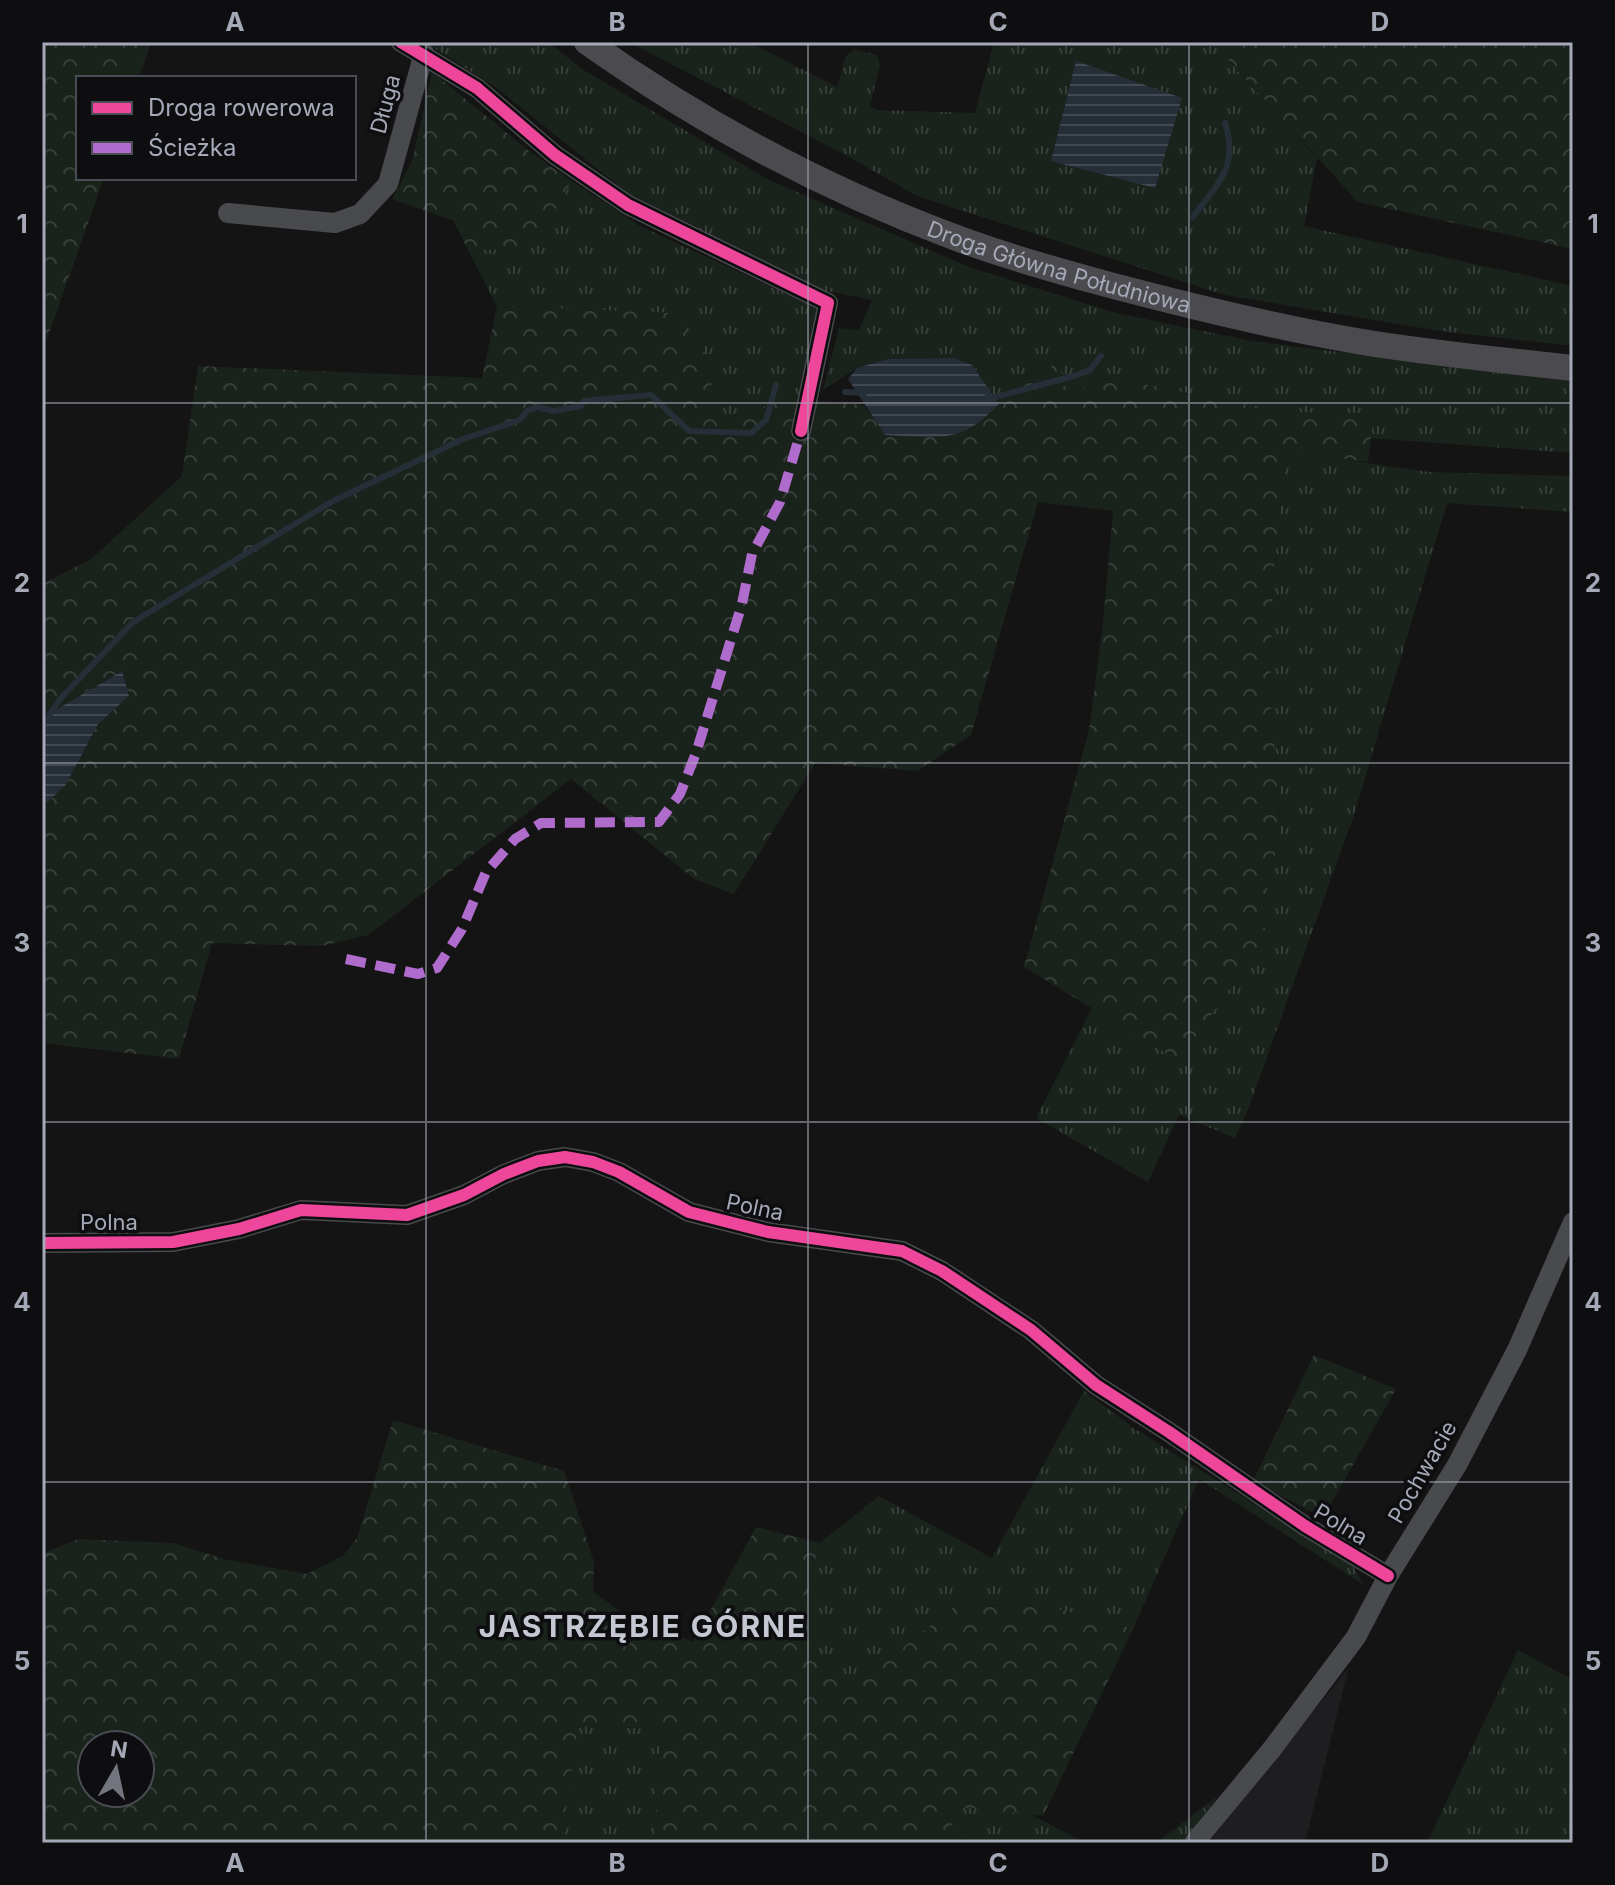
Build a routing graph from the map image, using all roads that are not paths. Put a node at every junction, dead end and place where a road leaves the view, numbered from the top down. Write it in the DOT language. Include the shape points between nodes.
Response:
graph roads {
  1 [pos="401,42"];
  2 [pos="587,42"];
  3 [pos="424,53"];
  4 [pos="228,213"];
  5 [pos="1573,368"];
  6 [pos="801,431"];
  7 [pos="1573,1222"];
  8 [pos="42,1243"];
  9 [pos="1388,1576"];
  10 [pos="1194,1843"];
  1 -- 3 [label="street"];
  2 -- 5 [label="main road, Droga Główna Południowa" via="754,145 958,239 1248,320 1373,343"];
  3 -- 4 [label="street, Długa" via="388,184 360,214 335,223"];
  3 -- 6 [label="street" via="628,205 828,303"];
  7 -- 9 [label="street, Pochwacie" via="1511,1362 1457,1465"];
  8 -- 9 [label="street, Polna" via="173,1242 301,1210 407,1215 538,1161 565,1157 593,1162 689,1212 768,1232 902,1251 942,1271 1031,1330 1096,1385"];
  9 -- 10 [label="street, Pochwacie" via="1356,1637"];
}
